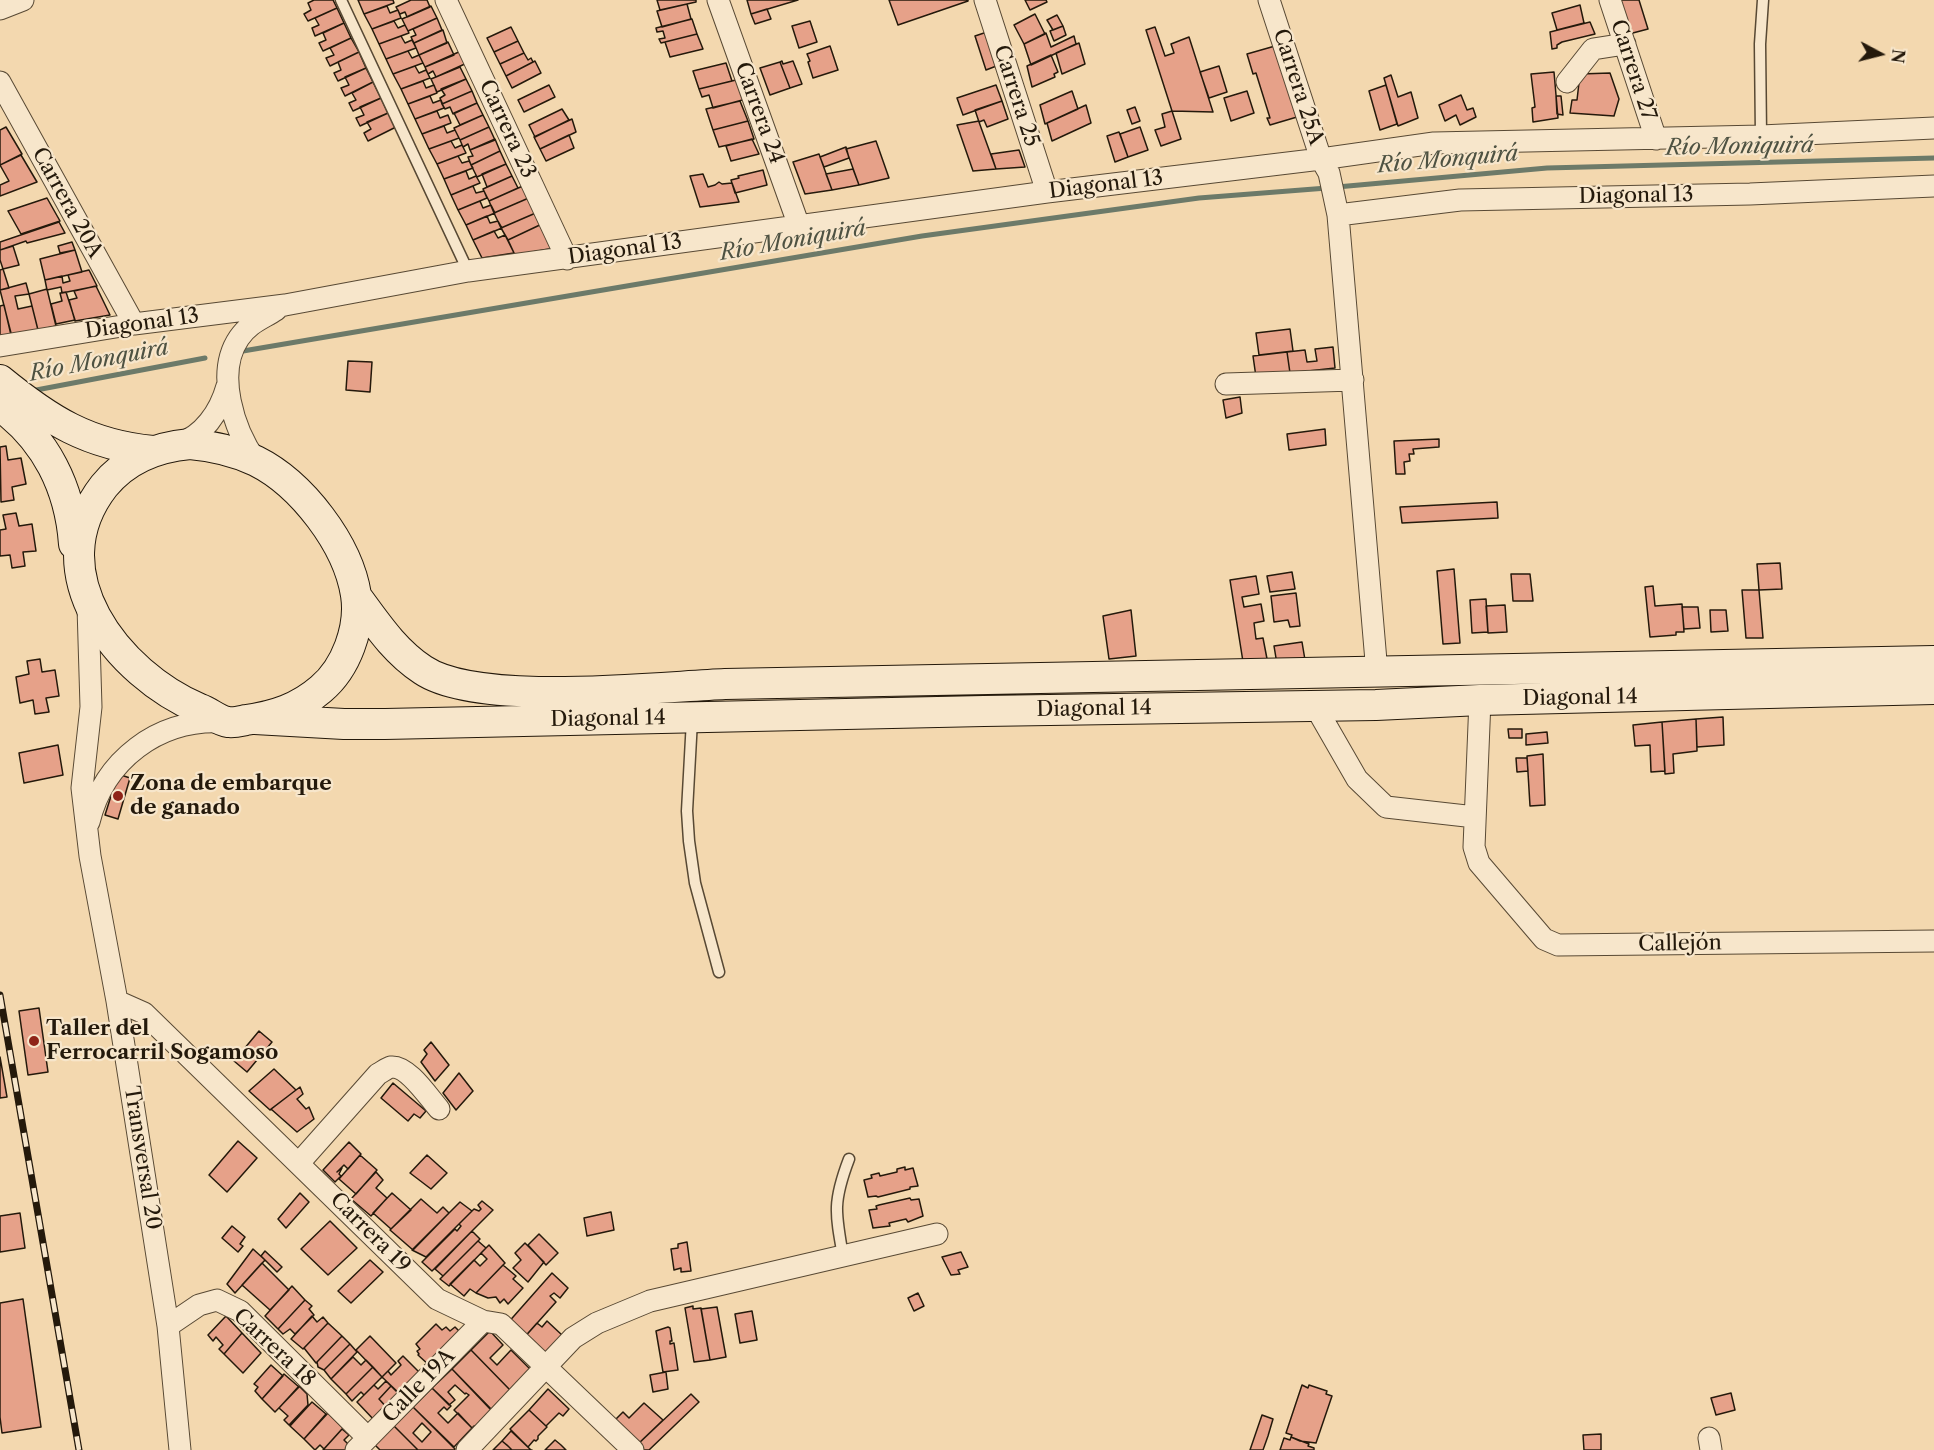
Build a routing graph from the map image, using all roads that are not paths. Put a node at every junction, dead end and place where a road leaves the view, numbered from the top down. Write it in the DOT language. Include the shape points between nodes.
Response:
graph roads {
  1 [pos="23,0"];
  2 [pos="341,0"];
  3 [pos="446,0"];
  4 [pos="718,0"];
  5 [pos="985,0"];
  6 [pos="1269,0"];
  7 [pos="1610,0"];
  8 [pos="1763,0"];
  9 [pos="0,9"];
  10 [pos="1625,44"];
  11 [pos="0,82"];
  12 [pos="1567,82"];
  13 [pos="1934,128"];
  14 [pos="1761,136"];
  15 [pos="1656,140"];
  16 [pos="1325,166"];
  17 [pos="1934,186"];
  18 [pos="1047,192"];
  19 [pos="1336,208"];
  20 [pos="800,226"];
  21 [pos="567,259"];
  22 [pos="468,271"];
  23 [pos="285,305"];
  24 [pos="134,324"];
  25 [pos="0,346"];
  26 [pos="229,377"];
  27 [pos="0,380"];
  28 [pos="1353,380"];
  29 [pos="1226,384"];
  30 [pos="12,415"];
  31 [pos="163,448"];
  32 [pos="256,461"];
  33 [pos="83,584"];
  34 [pos="356,596"];
  35 [pos="1934,661"];
  36 [pos="1377,673"];
  37 [pos="1934,690"];
  38 [pos="1480,700"];
  39 [pos="1315,706"];
  40 [pos="692,717"];
  41 [pos="242,721"];
  42 [pos="1475,817"];
  43 [pos="87,832"];
  44 [pos="1934,941"];
  45 [pos="719,972"];
  46 [pos="117,1001"];
  47 [pos="439,1109"];
  48 [pos="849,1159"];
  49 [pos="299,1163"];
  50 [pos="937,1234"];
  51 [pos="843,1256"];
  52 [pos="483,1321"];
  53 [pos="168,1326"];
  54 [pos="544,1368"];
  55 [pos="362,1444"];
  56 [pos="180,1450"];
  57 [pos="467,1450"];
  58 [pos="633,1450"];
  1 -- 9 [label="street"];
  2 -- 22 [label="lane"];
  3 -- 21 [label="street, Carrera 23"];
  4 -- 20 [label="street, Carrera 24"];
  5 -- 18 [label="street, Carrera 25"];
  6 -- 16 [label="street, Carrera 25A"];
  7 -- 10 [label="street, Carrera 27"];
  8 -- 14 [label="lane"];
  10 -- 12 [label="street" via="1593,49"];
  10 -- 15 [label="street, Carrera 27"];
  11 -- 24 [label="street, Carrera 20A"];
  13 -- 14 [label="street, Diagonal 13"];
  14 -- 15 [label="street, Diagonal 13"];
  15 -- 16 [label="street, Diagonal 13" via="1434,142"];
  16 -- 18 [label="street, Diagonal 13"];
  16 -- 19 [label="street, Carrera 25A"];
  17 -- 19 [label="street, Diagonal 13" via="1460,200"];
  18 -- 20 [label="street, Diagonal 13"];
  19 -- 28 [label="street, Carrera 25A"];
  20 -- 21 [label="street, Diagonal 13"];
  21 -- 22 [label="street, Diagonal 13"];
  22 -- 23 [label="street, Diagonal 13"];
  23 -- 24 [label="street, Diagonal 13"];
  23 -- 26 [label="street, Diagonal 13" via="258,319 239,338 229,363"];
  24 -- 25 [label="street, Diagonal 13"];
  26 -- 31 [label="street, Diagonal 13" via="224,396 209,422 186,441"];
  26 -- 32 [label="street, Diagonal 13" via="236,425"];
  27 -- 30 [label="street"];
  28 -- 29 [label="street"];
  28 -- 36 [label="street, Carrera 25A"];
  30 -- 31 [label="street" via="59,423 120,446"];
  30 -- 33 [label="street" via="51,461 61,482"];
  31 -- 32 [label="street" via="212,446"];
  31 -- 33 [label="street" via="124,467 95,498 84,521 79,546"];
  32 -- 34 [label="street" via="296,490 317,515 339,550"];
  33 -- 41 [label="street" via="111,640 143,676 184,702"];
  33 -- 43 [label="street, Transversal 20" via="91,707 82,788"];
  34 -- 36 [label="street, Diagonal 14" via="389,640 423,670 442,680 515,691 736,683"];
  34 -- 41 [label="street" via="352,638 339,669 322,688 279,714"];
  35 -- 36 [label="street, Diagonal 14"];
  37 -- 38 [label="street, Diagonal 14"];
  38 -- 39 [label="street, Diagonal 14"];
  38 -- 42 [label="street"];
  39 -- 40 [label="street, Diagonal 14"];
  39 -- 42 [label="street" via="1357,779 1386,807"];
  40 -- 41 [label="street, Diagonal 14" via="375,724"];
  40 -- 45 [label="lane" via="689,841 695,883"];
  41 -- 43 [label="street, Transversal 20" via="185,724 145,741 112,771 100,790"];
  42 -- 44 [label="street, Callejón" via="1474,847 1479,863 1544,939 1558,945"];
  43 -- 46 [label="street, Transversal 20"];
  46 -- 49 [label="street, Carrera 19" via="144,1013"];
  46 -- 53 [label="street, Transversal 20"];
  47 -- 49 [label="street" via="409,1074 390,1067 378,1074"];
  48 -- 51 [label="lane" via="836,1201"];
  49 -- 52 [label="street, Carrera 19" via="437,1299"];
  50 -- 51 [label="street"];
  51 -- 54 [label="street" via="650,1301 597,1323 573,1338"];
  52 -- 54 [label="street, Carrera 19" via="501,1324"];
  52 -- 55 [label="street, Calle 19A"];
  53 -- 55 [label="street, Carrera 18" via="199,1305 217,1300 240,1311"];
  53 -- 56 [label="street, Transversal 20"];
  54 -- 57 [label="street"];
  54 -- 58 [label="street, Carrera 19"];
}
